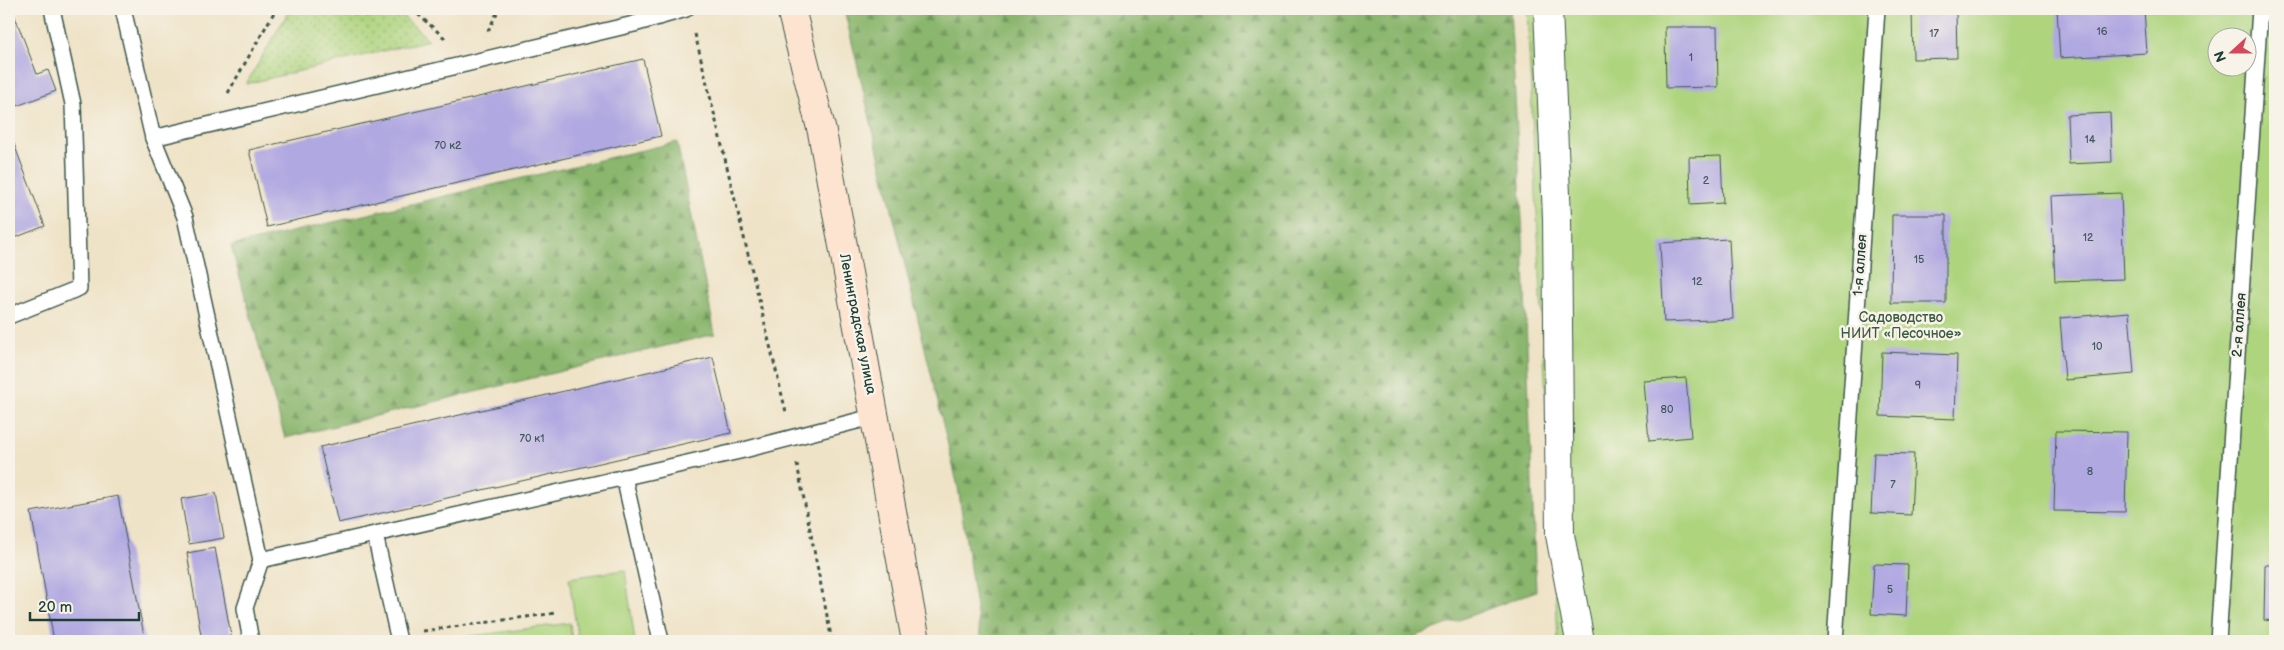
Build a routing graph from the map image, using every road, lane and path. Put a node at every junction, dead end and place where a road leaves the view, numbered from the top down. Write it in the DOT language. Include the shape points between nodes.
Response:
graph roads {
  1 [pos="52,9"];
  2 [pos="123,9"];
  3 [pos="276,9"];
  4 [pos="412,9"];
  5 [pos="686,9"];
  6 [pos="791,9"];
  7 [pos="1548,9"];
  8 [pos="1876,9"];
  9 [pos="2260,9"];
  10 [pos="694,28"];
  11 [pos="471,63"];
  12 [pos="209,125"];
  13 [pos="153,138"];
  14 [pos="9,316"];
  15 [pos="876,416"];
  16 [pos="792,436"];
  17 [pos="624,477"];
  18 [pos="375,534"];
  19 [pos="261,560"];
  20 [pos="556,613"];
  21 [pos="398,638"];
  22 [pos="251,641"];
  23 [pos="662,641"];
  24 [pos="832,641"];
  25 [pos="916,641"];
  26 [pos="1580,641"];
  27 [pos="1835,641"];
  28 [pos="2218,641"];
  1 -- 14 [label="lane" via="74,104 79,288"];
  2 -- 13 [label="lane"];
  3 -- 12 [label="path"];
  4 -- 11 [label="path"];
  5 -- 11 [label="lane"];
  6 -- 15 [label="main road, Ленинградская улица" via="822,132"];
  7 -- 26 [label="street" via="1557,218 1560,535"];
  8 -- 27 [label="lane, 1-я аллея"];
  9 -- 28 [label="lane, 2-я аллея"];
  10 -- 16 [label="path"];
  11 -- 12 [label="lane"];
  12 -- 13 [label="lane"];
  13 -- 19 [label="lane" via="186,217"];
  15 -- 16 [label="lane"];
  15 -- 25 [label="main road, Ленинградская улица"];
  16 -- 17 [label="lane"];
  16 -- 24 [label="path"];
  17 -- 18 [label="lane"];
  17 -- 23 [label="lane"];
  18 -- 19 [label="lane"];
  18 -- 21 [label="lane"];
  19 -- 22 [label="lane" via="245,608"];
  20 -- 21 [label="path"];
}
